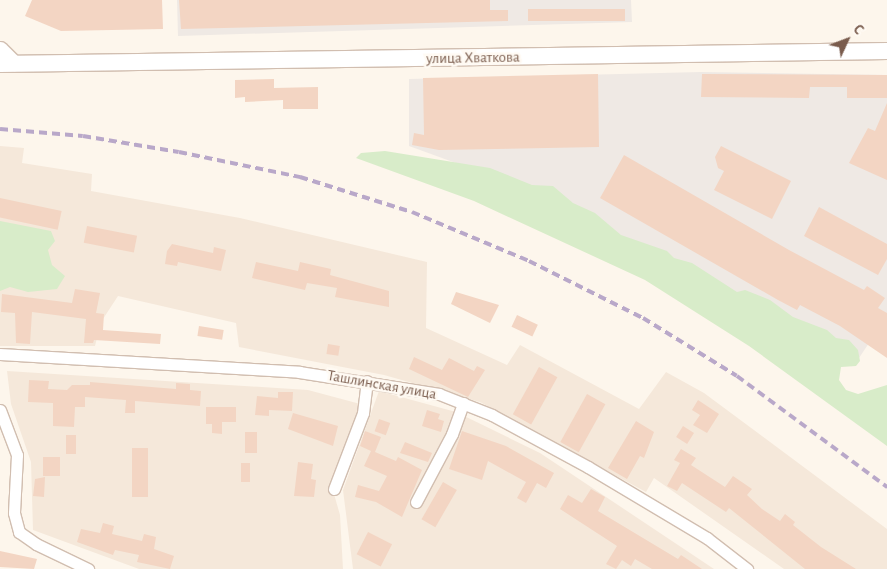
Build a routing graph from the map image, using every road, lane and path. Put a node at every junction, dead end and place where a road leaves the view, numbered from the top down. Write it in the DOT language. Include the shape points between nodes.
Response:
graph roads {
  1 [pos="0,50"];
  2 [pos="887,51"];
  3 [pos="7,63"];
  4 [pos="0,354"];
  5 [pos="367,381"];
  6 [pos="464,402"];
  7 [pos="0,410"];
  8 [pos="334,489"];
  9 [pos="416,502"];
  10 [pos="88,569"];
  11 [pos="747,569"];
  1 -- 3 [label="street"];
  2 -- 3 [label="main road, улица Хваткова"];
  4 -- 5 [label="street, Ташлинская улица" via="232,366"];
  5 -- 6 [label="street, Ташлинская улица" via="415,388"];
  5 -- 8 [label="street" via="363,413"];
  6 -- 9 [label="street" via="452,434"];
  6 -- 11 [label="street, Ташлинская улица" via="596,472 707,538"];
  7 -- 10 [label="street" via="17,455 14,512 19,532 36,544"];
}
